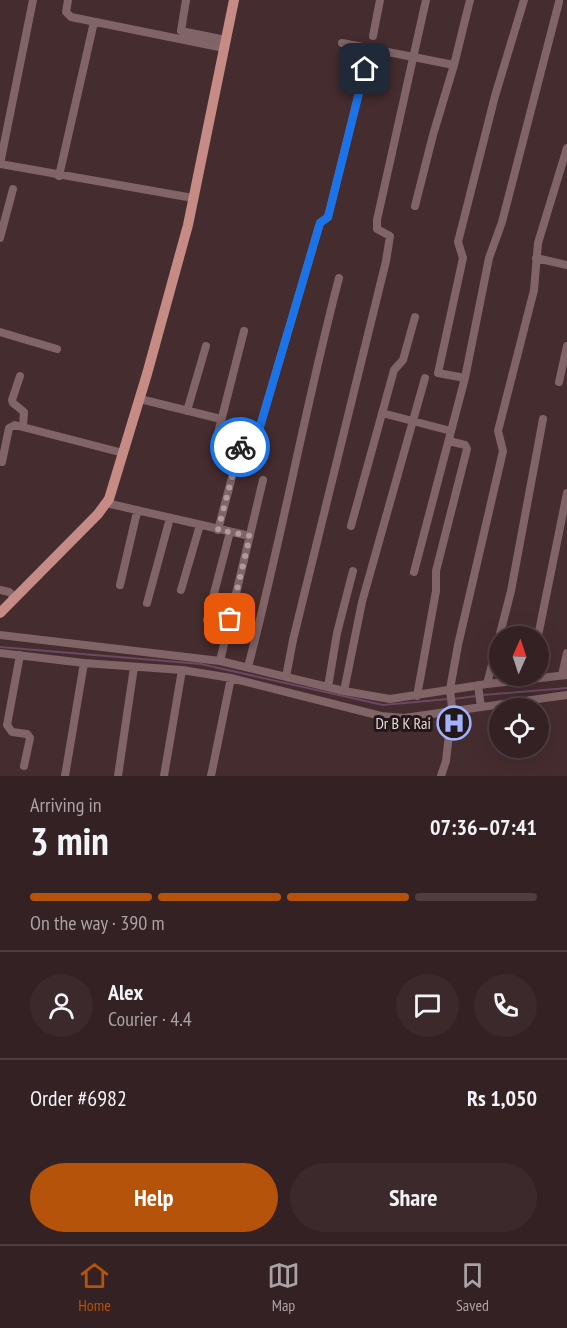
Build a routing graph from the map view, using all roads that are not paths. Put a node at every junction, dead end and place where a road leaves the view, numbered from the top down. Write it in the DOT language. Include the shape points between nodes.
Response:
graph roads {
  1 [pos="33,0"];
  2 [pos="68,0"];
  3 [pos="186,0"];
  4 [pos="234,0"];
  5 [pos="380,0"];
  6 [pos="426,0"];
  7 [pos="470,0"];
  8 [pos="524,0"];
  9 [pos="562,2"];
  10 [pos="94,22"];
  11 [pos="373,36"];
  12 [pos="342,43"];
  13 [pos="225,44"];
  14 [pos="370,48"];
  15 [pos="412,56"];
  16 [pos="454,65"];
  17 [pos="567,148"];
  18 [pos="0,164"];
  19 [pos="59,176"];
  20 [pos="13,189"];
  21 [pos="193,198"];
  22 [pos="415,206"];
  23 [pos="0,238"];
  24 [pos="536,258"];
  25 [pos="567,266"];
  26 [pos="339,278"];
  27 [pos="415,317"];
  28 [pos="244,331"];
  29 [pos="0,332"];
  30 [pos="206,346"];
  31 [pos="567,346"];
  32 [pos="57,349"];
  33 [pos="20,376"];
  34 [pos="425,378"];
  35 [pos="465,378"];
  36 [pos="560,382"];
  37 [pos="140,399"];
  38 [pos="187,411"];
  39 [pos="382,413"];
  40 [pos="543,419"];
  41 [pos="221,420"];
  42 [pos="414,422"];
  43 [pos="22,427"];
  44 [pos="451,431"];
  45 [pos="449,441"];
  46 [pos="241,443"];
  47 [pos="123,453"];
  48 [pos="2,462"];
  49 [pos="263,480"];
  50 [pos="567,493"];
  51 [pos="106,503"];
  52 [pos="137,512"];
  53 [pos="170,518"];
  54 [pos="200,525"];
  55 [pos="351,526"];
  56 [pos="218,530"];
  57 [pos="230,532"];
  58 [pos="250,536"];
  59 [pos="353,571"];
  60 [pos="414,572"];
  61 [pos="120,585"];
  62 [pos="0,590"];
  63 [pos="181,590"];
  64 [pos="16,598"];
  65 [pos="147,603"];
  66 [pos="0,613"];
  67 [pos="207,620"];
  68 [pos="540,626"];
  69 [pos="0,635"];
  70 [pos="0,653"];
  71 [pos="567,653"];
  72 [pos="20,656"];
  73 [pos="220,660"];
  74 [pos="84,663"];
  75 [pos="134,667"];
  76 [pos="248,667"];
  77 [pos="182,670"];
  78 [pos="564,675"];
  79 [pos="549,676"];
  80 [pos="286,677"];
  81 [pos="231,678"];
  82 [pos="489,685"];
  83 [pos="481,686"];
  84 [pos="328,687"];
  85 [pos="344,691"];
  86 [pos="450,692"];
  87 [pos="567,695"];
  88 [pos="417,696"];
  89 [pos="481,705"];
  90 [pos="451,710"];
  91 [pos="24,766"];
  92 [pos="65,776"];
  93 [pos="117,776"];
  94 [pos="164,776"];
  95 [pos="211,776"];
  96 [pos="441,776"];
  1 -- 18 [label="street"];
  2 -- 10 [label="street" via="68,16"];
  3 -- 13 [label="street" via="181,32"];
  4 -- 13 [label="main road"];
  5 -- 11 [label="street"];
  6 -- 15 [label="street"];
  7 -- 16 [label="street"];
  8 -- 35 [label="street" via="458,242 464,258 438,373"];
  9 -- 35 [label="street" via="489,258"];
  10 -- 13 [label="street"];
  10 -- 19 [label="street"];
  12 -- 14 [label="street"];
  13 -- 21 [label="main road"];
  14 -- 15 [label="street"];
  14 -- 46 [label="street" via="328,217 320,223 256,440 252,444"];
  15 -- 16 [label="street"];
  15 -- 80 [label="street" via="376,220 377,229 390,236 386,261"];
  16 -- 22 [label="street"];
  17 -- 24 [label="street"];
  18 -- 19 [label="street"];
  19 -- 21 [label="street"];
  20 -- 23 [label="street"];
  21 -- 37 [label="main road"];
  24 -- 25 [label="street"];
  24 -- 86 [label="street" via="534,290 498,431 503,451"];
  26 -- 76 [label="street"];
  27 -- 39 [label="street"];
  28 -- 41 [label="street"];
  29 -- 32 [label="street"];
  30 -- 38 [label="street"];
  31 -- 36 [label="street"];
  33 -- 43 [label="street" via="12,400 24,412"];
  34 -- 42 [label="street"];
  35 -- 44 [label="street"];
  37 -- 38 [label="street"];
  37 -- 47 [label="main road"];
  38 -- 41 [label="street"];
  39 -- 42 [label="street"];
  39 -- 55 [label="street"];
  40 -- 83 [label="street" via="511,591"];
  41 -- 46 [label="street" via="217,437"];
  42 -- 44 [label="street"];
  42 -- 85 [label="street" via="362,602"];
  43 -- 47 [label="street"];
  43 -- 48 [label="street" via="9,428"];
  44 -- 45 [label="street"];
  45 -- 60 [label="street"];
  45 -- 88 [label="street" via="467,449 436,571 436,591"];
  46 -- 56 [label="street"];
  47 -- 51 [label="main road"];
  49 -- 58 [label="street"];
  50 -- 68 [label="street"];
  51 -- 52 [label="street"];
  51 -- 64 [label="main road"];
  52 -- 53 [label="street"];
  52 -- 61 [label="street"];
  53 -- 54 [label="street"];
  53 -- 65 [label="street"];
  54 -- 56 [label="street"];
  54 -- 63 [label="street"];
  56 -- 57 [label="street"];
  57 -- 58 [label="street"];
  57 -- 67 [label="street"];
  58 -- 73 [label="street"];
  59 -- 84 [label="street"];
  62 -- 64 [label="street"];
  64 -- 66 [label="main road"];
  69 -- 73 [label="street"];
  70 -- 72 [label="street"];
  71 -- 78 [label="street"];
  72 -- 74 [label="street"];
  72 -- 91 [label="street" via="7,725 12,732 30,738"];
  73 -- 76 [label="street"];
  74 -- 75 [label="street"];
  74 -- 92 [label="street"];
  75 -- 77 [label="street"];
  75 -- 93 [label="street"];
  76 -- 80 [label="street"];
  77 -- 81 [label="street"];
  77 -- 94 [label="street"];
  78 -- 79 [label="street"];
  80 -- 84 [label="street"];
  81 -- 90 [label="street" via="381,716 404,718"];
  81 -- 95 [label="street"];
  82 -- 83 [label="street"];
  83 -- 86 [label="street"];
  83 -- 89 [label="street"];
  84 -- 85 [label="street"];
  85 -- 88 [label="street" via="390,699"];
  86 -- 88 [label="street"];
  86 -- 90 [label="street"];
  87 -- 89 [label="street"];
  89 -- 90 [label="street"];
  90 -- 96 [label="street"];
}
